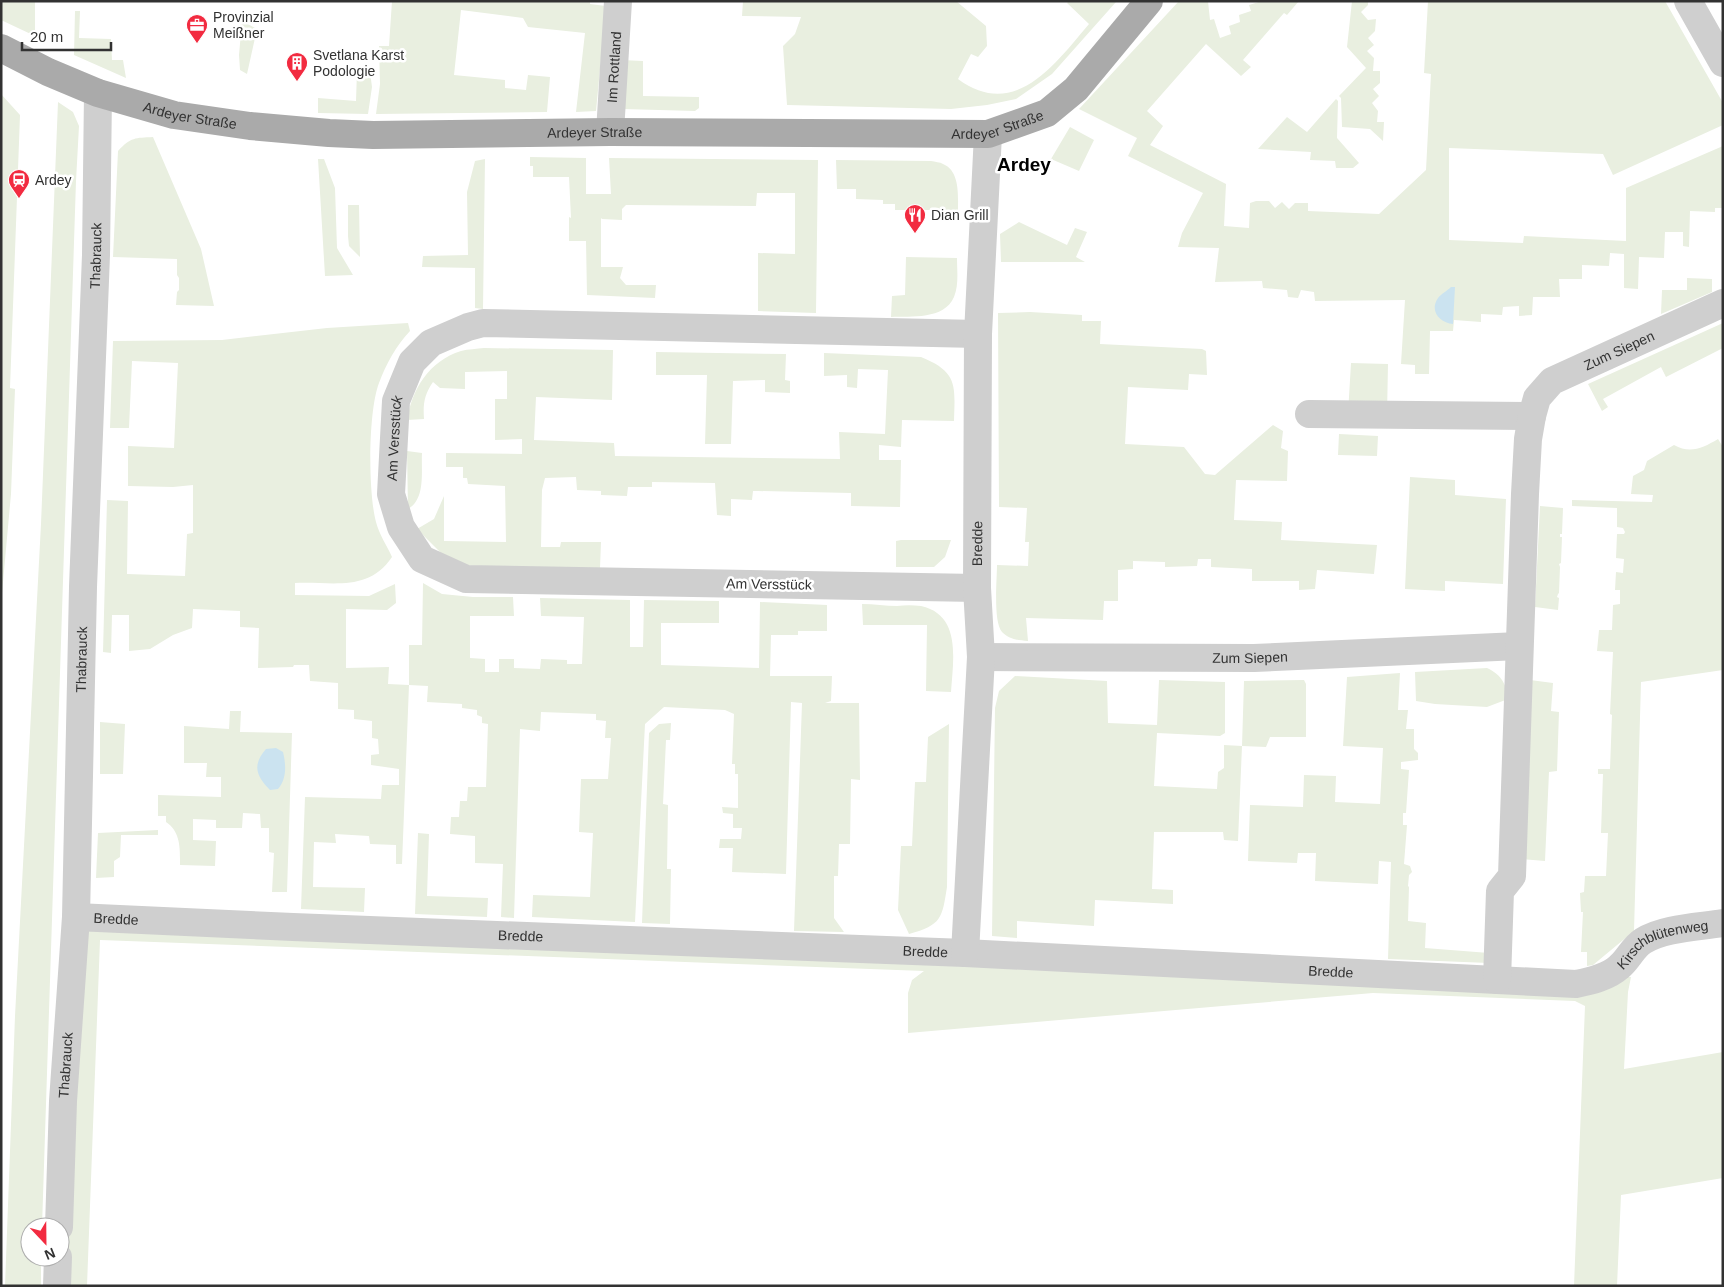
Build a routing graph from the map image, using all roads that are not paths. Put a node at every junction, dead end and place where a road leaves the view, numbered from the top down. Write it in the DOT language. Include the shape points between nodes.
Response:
graph roads {
  1 [pos="618,1"];
  2 [pos="1149,1"];
  3 [pos="1688,1"];
  4 [pos="1,48"];
  5 [pos="1723,63"];
  6 [pos="98,93"];
  7 [pos="610,132"];
  8 [pos="988,134"];
  9 [pos="1723,303"];
  10 [pos="978,334"];
  11 [pos="1309,414"];
  12 [pos="1532,416"];
  13 [pos="977,588"];
  14 [pos="1519,646"];
  15 [pos="981,657"];
  16 [pos="76,917"];
  17 [pos="1723,923"];
  18 [pos="965,952"];
  19 [pos="1607,975"];
  20 [pos="1497,980"];
  21 [pos="59,1217"];
  22 [pos="58,1267"];
  23 [pos="57,1286"];
  1 -- 7 [label="street, Im Rottland"];
  2 -- 8 [label="main road, Ardeyer Straße" via="1076,89 1047,113"];
  3 -- 5 [label="street"];
  4 -- 6 [label="main road, Ardeyer Straße"];
  6 -- 7 [label="main road, Ardeyer Straße" via="174,116 329,133"];
  6 -- 16 [label="street, Thabrauck"];
  7 -- 8 [label="main road, Ardeyer Straße"];
  8 -- 10 [label="street, Bredde"];
  9 -- 12 [label="street, Zum Siepen" via="1552,381 1538,398"];
  10 -- 13 [label="street, Bredde"];
  10 -- 13 [label="street, Am Versstück" via="483,323 431,343 412,362 396,401 391,494 401,527 422,559 466,579"];
  11 -- 12 [label="street"];
  12 -- 14 [label="street, Zum Siepen" via="1528,439"];
  13 -- 15 [label="street, Bredde"];
  14 -- 15 [label="street, Zum Siepen" via="1254,658"];
  14 -- 20 [label="street, Zum Siepen" via="1512,876 1500,891"];
  15 -- 18 [label="street, Bredde"];
  16 -- 18 [label="street, Bredde"];
  16 -- 21 [label="street, Thabrauck" via="63,1101"];
  17 -- 19 [label="street, Kirschblütenweg" via="1659,934 1644,940 1620,967"];
  18 -- 20 [label="street, Bredde"];
  19 -- 20 [label="street, Bredde" via="1576,984"];
  22 -- 23 [label="street"];
}
